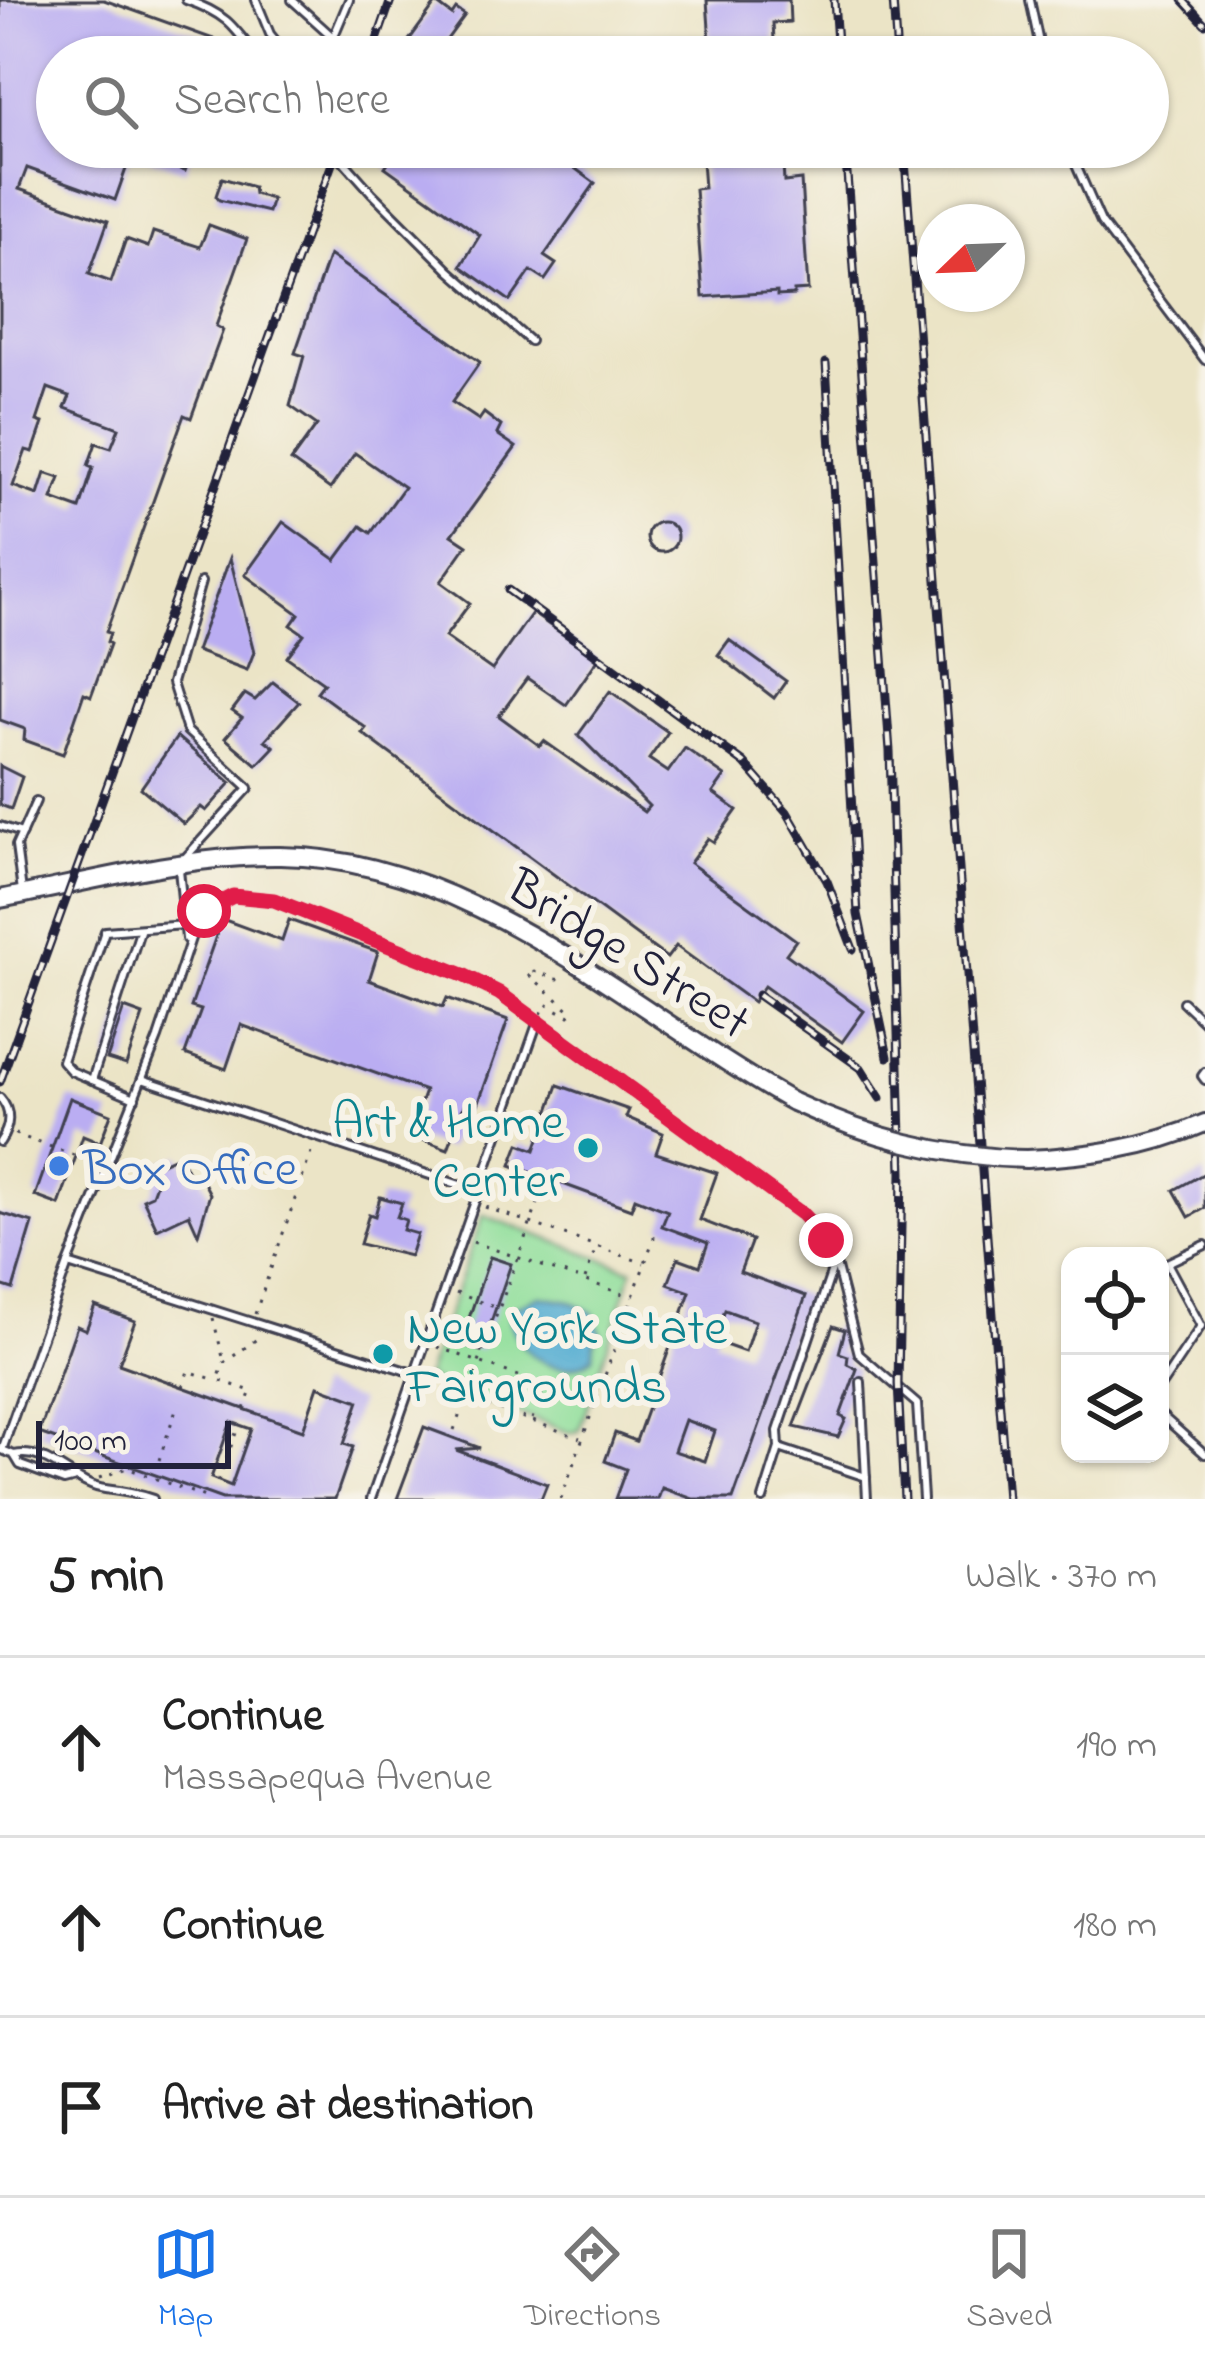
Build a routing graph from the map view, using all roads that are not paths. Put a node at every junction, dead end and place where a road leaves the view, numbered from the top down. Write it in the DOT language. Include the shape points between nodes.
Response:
graph roads {
  1 [pos="186,0"];
  2 [pos="256,0"];
  3 [pos="292,0"];
  4 [pos="349,0"];
  5 [pos="1030,0"];
  6 [pos="241,36"];
  7 [pos="271,36"];
  8 [pos="332,36"];
  9 [pos="335,36"];
  10 [pos="1038,36"];
  11 [pos="350,168"];
  12 [pos="1078,168"];
  13 [pos="530,341"];
  14 [pos="1205,359"];
  15 [pos="201,582"];
  16 [pos="36,801"];
  17 [pos="0,826"];
  18 [pos="22,833"];
  19 [pos="16,860"];
  20 [pos="0,862"];
  21 [pos="178,866"];
  22 [pos="22,895"];
  23 [pos="0,899"];
  24 [pos="185,925"];
  25 [pos="140,931"];
  26 [pos="186,943"];
  27 [pos="1183,1002"];
  28 [pos="538,1021"];
  29 [pos="1205,1023"];
  30 [pos="142,1079"];
  31 [pos="92,1080"];
  32 [pos="0,1098"];
  33 [pos="135,1098"];
  34 [pos="1205,1124"];
  35 [pos="0,1142"];
  36 [pos="476,1190"];
  37 [pos="1205,1245"];
  38 [pos="835,1260"];
  39 [pos="68,1264"];
  40 [pos="1169,1374"];
  41 [pos="412,1376"];
  42 [pos="861,1382"];
  43 [pos="1169,1422"];
  44 [pos="779,1448"];
  45 [pos="1,1450"];
  46 [pos="1205,1454"];
  47 [pos="866,1477"];
  48 [pos="108,1490"];
  49 [pos="115,1499"];
  50 [pos="153,1499"];
  51 [pos="370,1499"];
  52 [pos="764,1499"];
  53 [pos="867,1499"];
  54 [pos="923,1499"];
  1 -- 6 [label="lane" via="214,9"];
  2 -- 7 [label="lane"];
  3 -- 8 [label="lane"];
  4 -- 9 [label="lane"];
  5 -- 10 [label="lane"];
  11 -- 13 [label="lane"];
  12 -- 14 [label="lane" via="1102,222"];
  15 -- 21 [label="lane" via="172,683 188,731 249,788"];
  16 -- 18 [label="lane"];
  17 -- 18 [label="lane"];
  18 -- 19 [label="lane"];
  19 -- 20 [label="lane"];
  19 -- 22 [label="lane"];
  21 -- 22 [label="main road, Bridge Street"];
  21 -- 24 [label="lane"];
  21 -- 34 [label="main road, Bridge Street, bridge" via="281,856 377,868 470,902 793,1102 909,1146 1026,1160 1093,1155"];
  22 -- 23 [label="main road, Bridge Street"];
  24 -- 25 [label="lane"];
  24 -- 26 [label="lane"];
  25 -- 31 [label="lane"];
  25 -- 31 [label="lane" via="105,931 62,1061"];
  26 -- 28 [label="lane" via="215,903 244,895 274,900 463,975"];
  26 -- 30 [label="lane"];
  27 -- 29 [label="lane"];
  28 -- 36 [label="lane"];
  28 -- 38 [label="lane" via="802,1214"];
  30 -- 33 [label="lane"];
  30 -- 36 [label="lane"];
  31 -- 33 [label="lane"];
  32 -- 35 [label="lane" via="8,1108"];
  33 -- 39 [label="lane"];
  36 -- 41 [label="lane"];
  37 -- 40 [label="lane" via="1167,1263 1201,1326"];
  38 -- 44 [label="lane"];
  38 -- 54 [label="lane" via="859,1354 917,1404"];
  39 -- 41 [label="lane"];
  39 -- 45 [label="lane"];
  41 -- 51 [label="lane"];
  42 -- 47 [label="lane"];
  43 -- 46 [label="lane"];
  44 -- 47 [label="lane"];
  44 -- 52 [label="lane"];
  45 -- 48 [label="lane" via="20,1465"];
  47 -- 53 [label="lane"];
  48 -- 49 [label="lane"];
  48 -- 50 [label="lane"];
}
